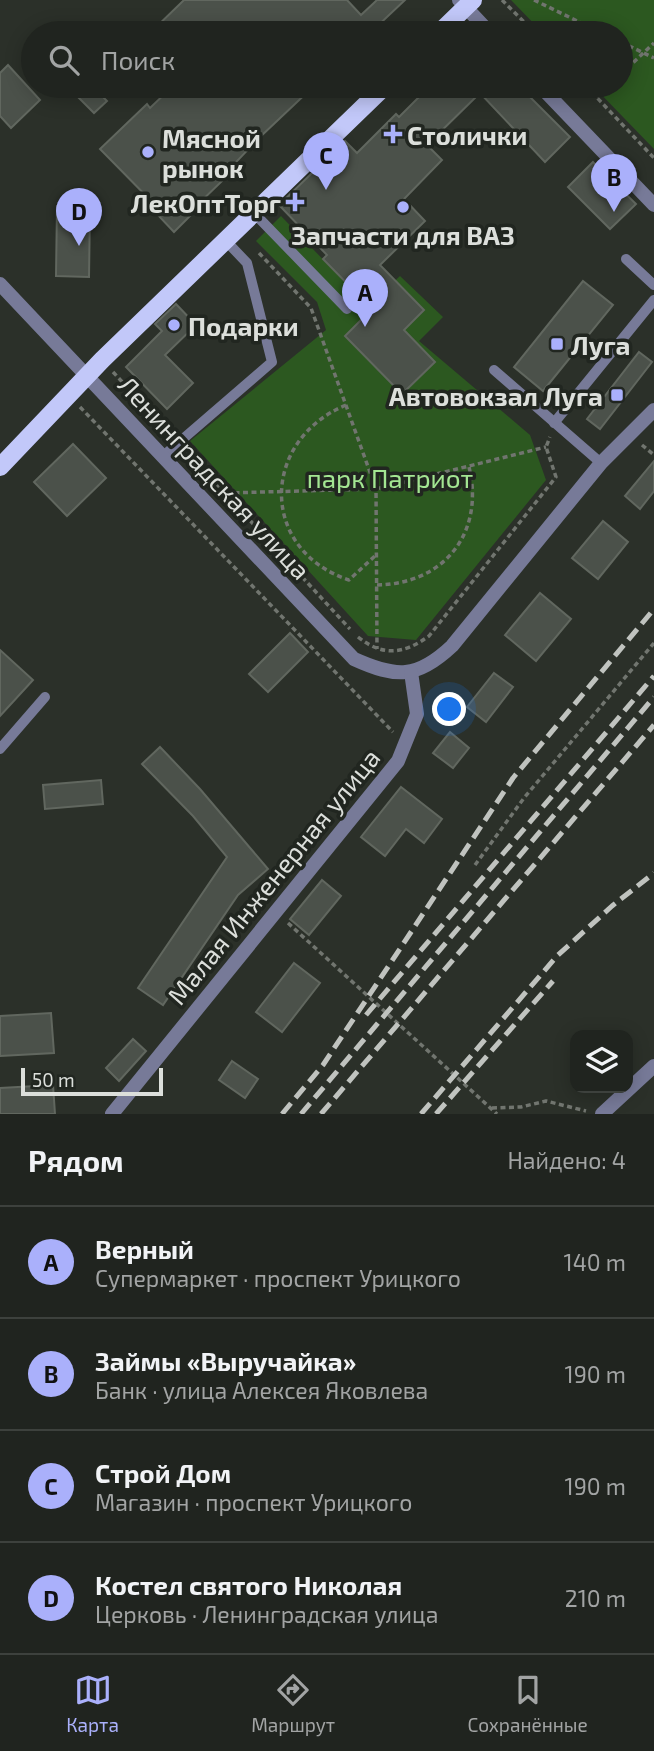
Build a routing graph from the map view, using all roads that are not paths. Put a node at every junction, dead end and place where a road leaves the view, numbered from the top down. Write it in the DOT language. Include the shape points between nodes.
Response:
graph roads {
  1 [pos="466,2"];
  2 [pos="449,21"];
  3 [pos="481,21"];
  4 [pos="373,98"];
  5 [pos="551,98"];
  6 [pos="654,205"];
  7 [pos="254,213"];
  8 [pos="231,235"];
  9 [pos="626,259"];
  10 [pos="0,284"];
  11 [pos="654,285"];
  12 [pos="654,300"];
  13 [pos="347,309"];
  14 [pos="494,370"];
  15 [pos="87,377"];
  16 [pos="654,410"];
  17 [pos="554,423"];
  18 [pos="162,457"];
  19 [pos="601,463"];
  20 [pos="0,467"];
  21 [pos="411,671"];
  22 [pos="45,697"];
  23 [pos="0,749"];
  24 [pos="654,1066"];
  25 [pos="595,1113"];
  26 [pos="112,1114"];
  1 -- 2 [label="main road"];
  1 -- 3 [label="street"];
  4 -- 7 [label="main road"];
  5 -- 6 [label="street"];
  7 -- 8 [label="main road"];
  7 -- 13 [label="lane"];
  8 -- 15 [label="main road"];
  8 -- 18 [label="lane" via="247,263 272,362"];
  9 -- 11 [label="lane"];
  10 -- 15 [label="street, Ленинградская улица"];
  12 -- 17 [label="lane"];
  14 -- 17 [label="lane"];
  15 -- 18 [label="street, Ленинградская улица"];
  15 -- 20 [label="main road"];
  16 -- 19 [label="street"];
  17 -- 19 [label="lane"];
  18 -- 21 [label="street, Ленинградская улица" via="354,659 382,671"];
  19 -- 21 [label="street" via="452,646 435,662"];
  21 -- 26 [label="street, Малая Инженерная улица" via="417,714 398,761"];
  22 -- 23 [label="lane"];
  24 -- 25 [label="street"];
}
